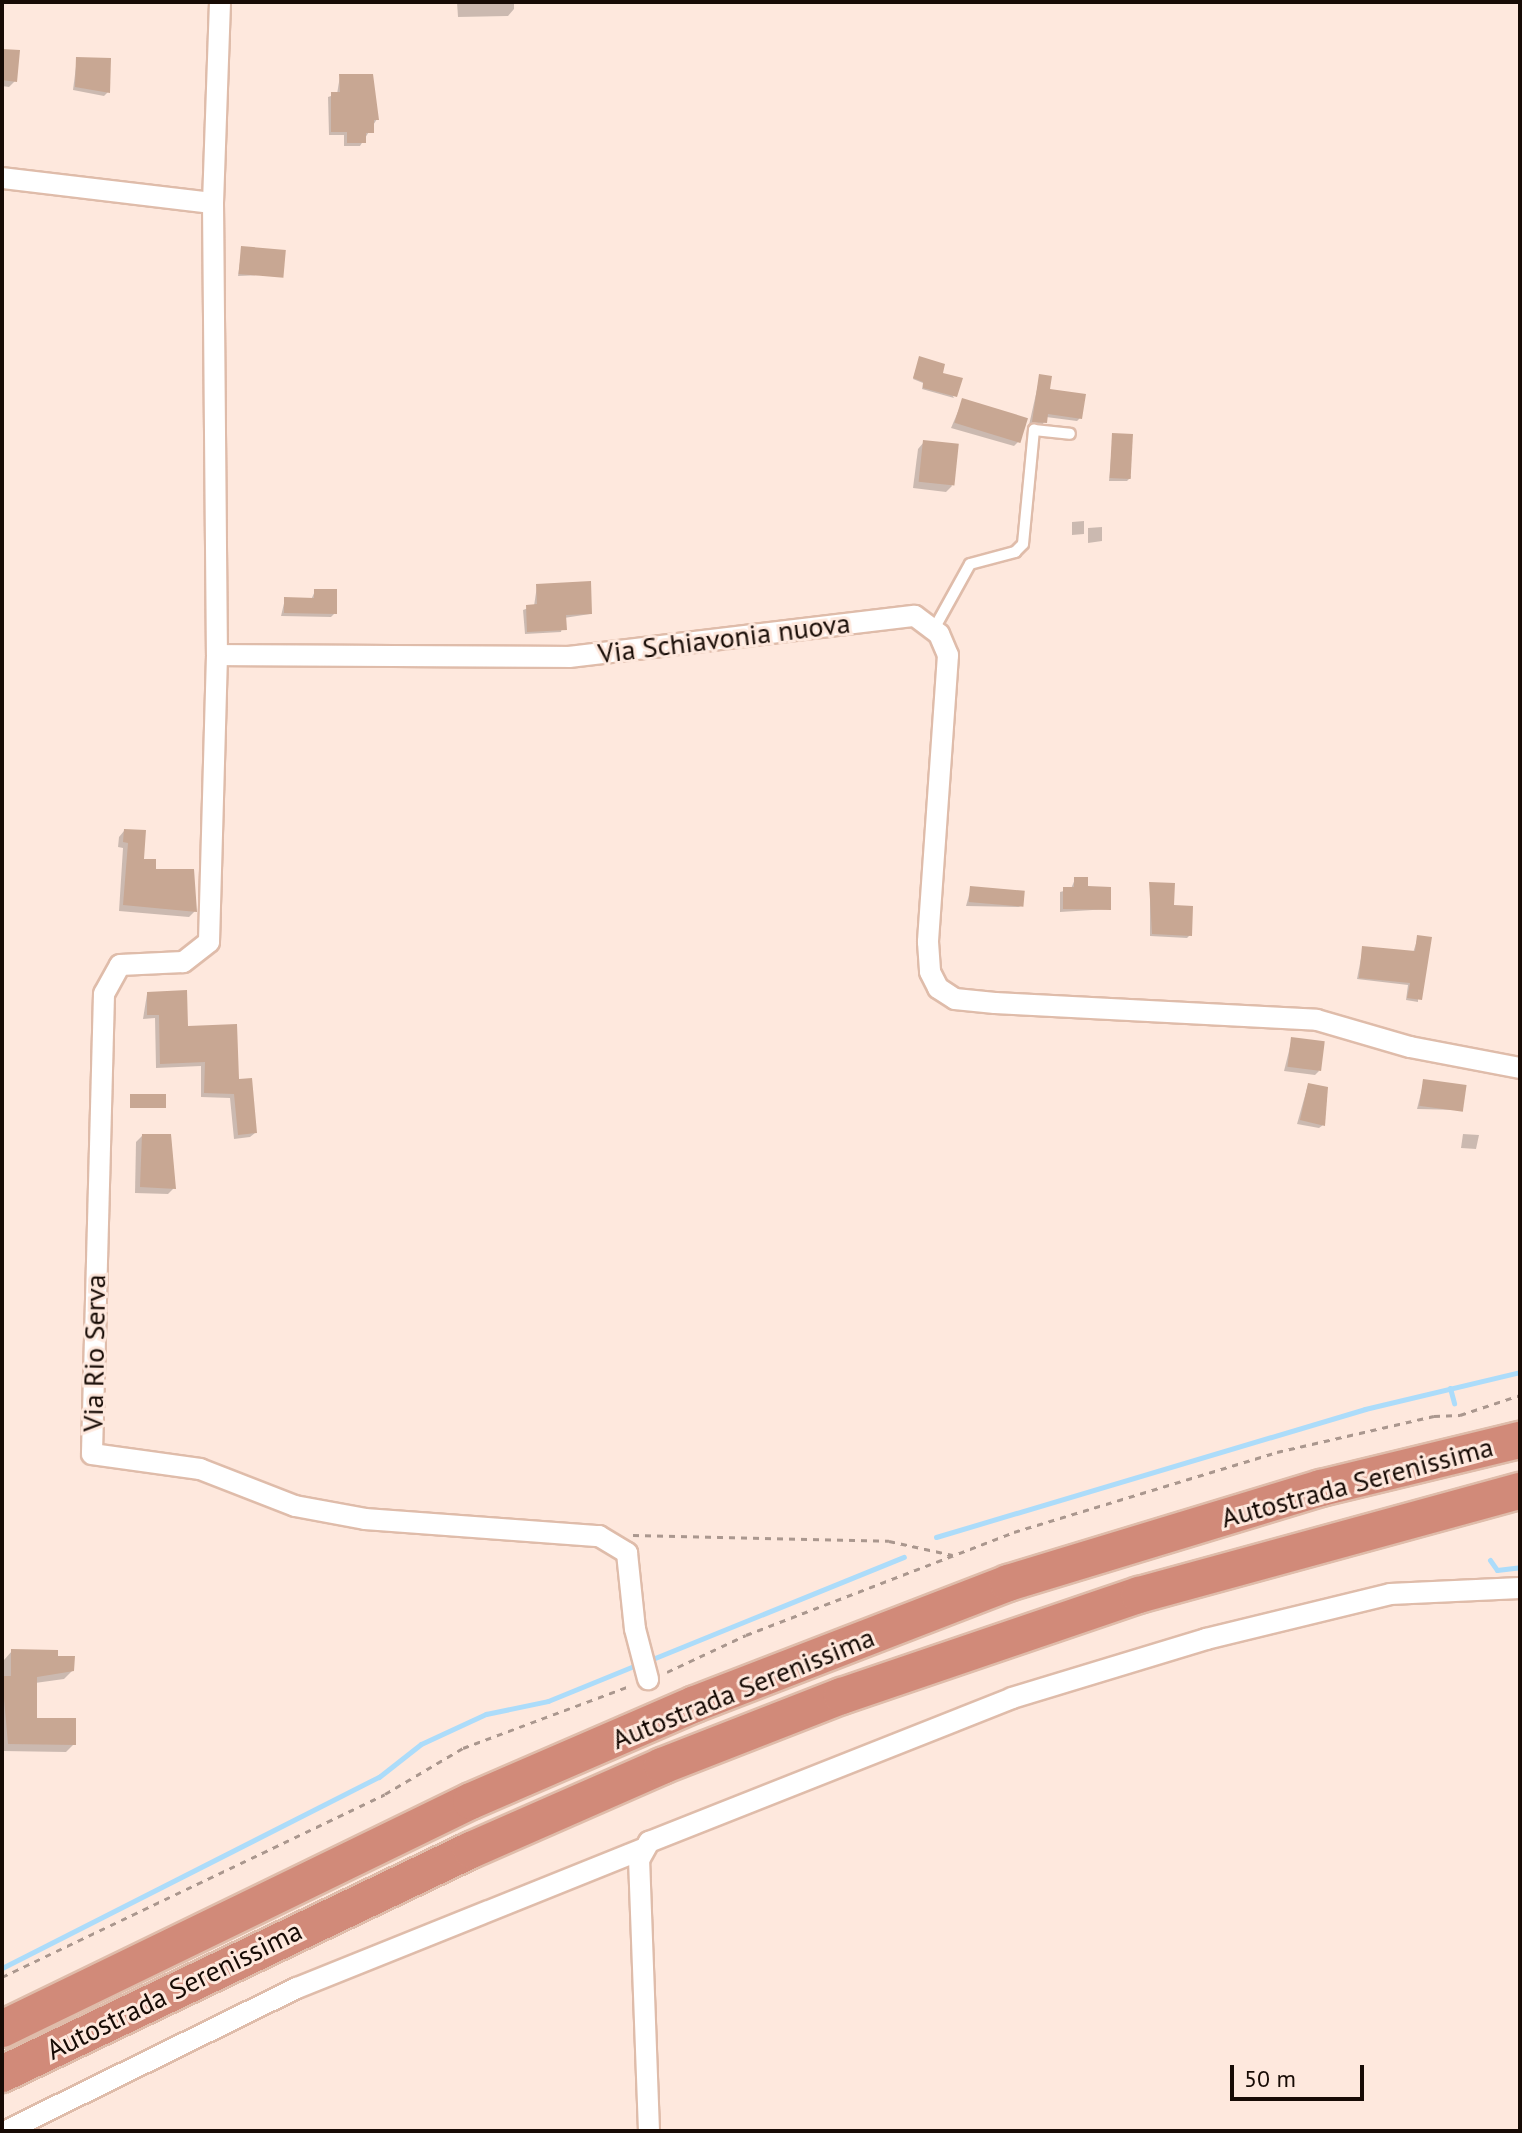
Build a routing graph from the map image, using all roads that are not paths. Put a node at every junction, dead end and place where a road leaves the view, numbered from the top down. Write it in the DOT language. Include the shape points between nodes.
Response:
graph roads {
  1 [pos="220,2"];
  2 [pos="2,178"];
  3 [pos="213,203"];
  4 [pos="1070,434"];
  5 [pos="934,629"];
  6 [pos="217,655"];
  7 [pos="1520,1068"];
  8 [pos="1517,1440"];
  9 [pos="1520,1491"];
  10 [pos="1520,1588"];
  11 [pos="645,1666"];
  12 [pos="642,1849"];
  13 [pos="2,2029"];
  14 [pos="2,2074"];
  15 [pos="6,2131"];
  16 [pos="649,2131"];
  1 -- 3 [label="street"];
  2 -- 3 [label="street"];
  3 -- 6 [label="street"];
  4 -- 5 [label="lane" via="1034,430 1023,544 1015,552 970,564"];
  5 -- 6 [label="street, Via Schiavonia nuova" via="915,616 898,616 569,657"];
  5 -- 7 [label="street" via="948,655 928,942 930,972 938,988 955,999 995,1003 1317,1020 1410,1047"];
  6 -- 11 [label="street, Via Rio Serva" via="209,942 183,962 120,965 104,994 92,1454 200,1469 295,1506 365,1519 577,1532 615,1544 629,1564"];
  8 -- 13 [label="highway, Autostrada Serenissima" via="1321,1488 1008,1583 695,1704 471,1801"];
  9 -- 14 [label="highway, Autostrada Serenissima" via="1213,1572 842,1696 662,1766 471,1850"];
  10 -- 12 [label="street" via="1390,1594 1192,1643 1012,1698 699,1821"];
  12 -- 15 [label="street" via="297,1988"];
  12 -- 16 [label="street"];
}
